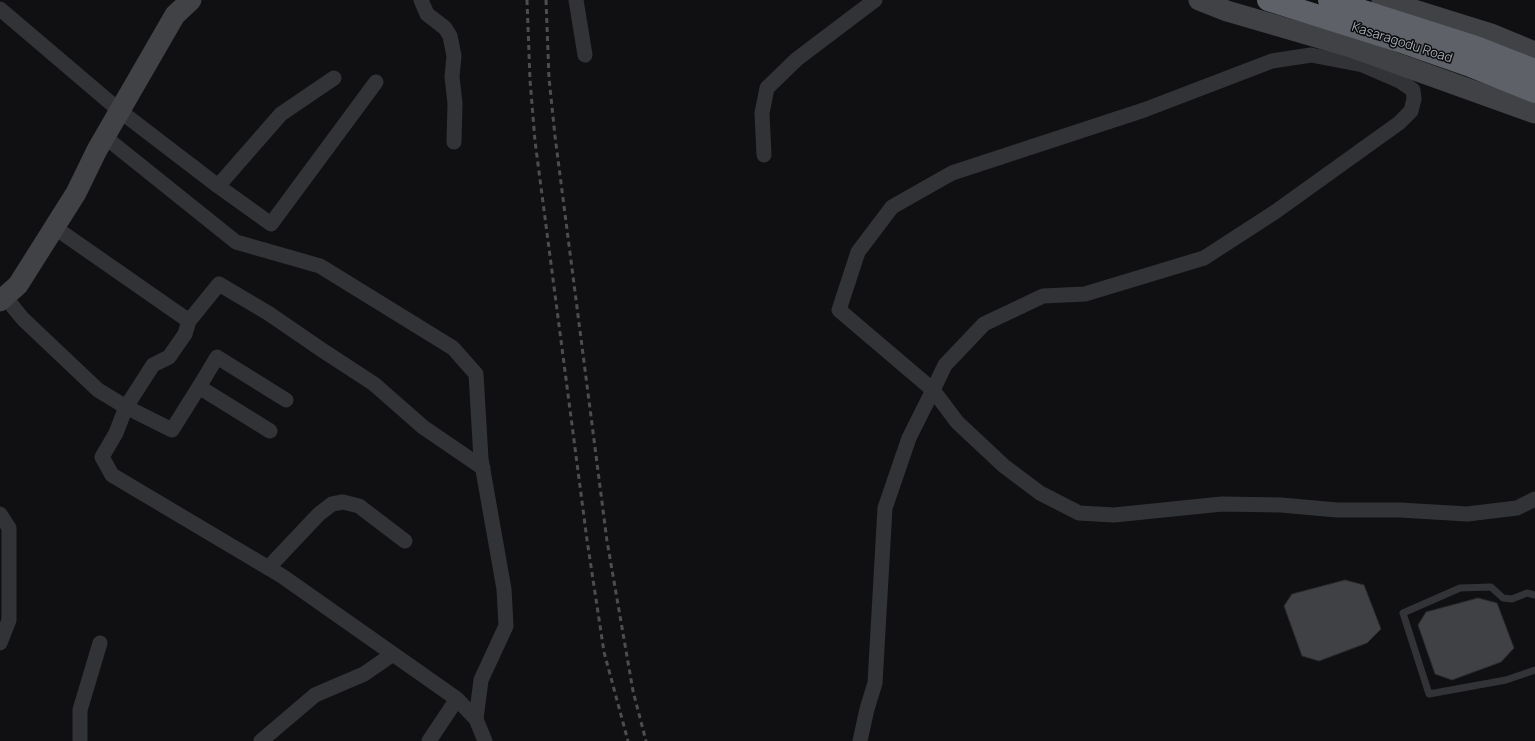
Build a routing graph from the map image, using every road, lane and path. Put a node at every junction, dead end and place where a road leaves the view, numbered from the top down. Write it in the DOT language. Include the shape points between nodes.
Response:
graph roads {
  1 [pos="191,0"];
  2 [pos="421,0"];
  3 [pos="576,0"];
  4 [pos="875,0"];
  5 [pos="1199,0"];
  6 [pos="1268,0"];
  7 [pos="1329,0"];
  8 [pos="1387,5"];
  9 [pos="0,9"];
  10 [pos="1535,52"];
  11 [pos="584,55"];
  12 [pos="1366,59"];
  13 [pos="1535,70"];
  14 [pos="334,78"];
  15 [pos="376,82"];
  16 [pos="1535,92"];
  17 [pos="120,111"];
  18 [pos="1535,113"];
  19 [pos="105,137"];
  20 [pos="454,142"];
  21 [pos="764,155"];
  22 [pos="218,186"];
  23 [pos="54,227"];
  24 [pos="2,299"];
  25 [pos="189,321"];
  26 [pos="199,387"];
  27 [pos="933,390"];
  28 [pos="286,400"];
  29 [pos="126,407"];
  30 [pos="270,431"];
  31 [pos="483,468"];
  32 [pos="1535,499"];
  33 [pos="0,514"];
  34 [pos="405,541"];
  35 [pos="268,568"];
  36 [pos="1535,595"];
  37 [pos="100,643"];
  38 [pos="0,644"];
  39 [pos="393,654"];
  40 [pos="1535,670"];
  41 [pos="457,699"];
  42 [pos="476,718"];
  43 [pos="80,741"];
  44 [pos="261,741"];
  45 [pos="429,741"];
  46 [pos="485,741"];
  47 [pos="860,741"];
  1 -- 17 [label="street" via="175,14"];
  2 -- 20 [label="street" via="426,14 445,28 450,36 454,56"];
  3 -- 11 [label="street"];
  4 -- 21 [label="street" via="797,59 767,88 762,113"];
  5 -- 12 [label="street"];
  6 -- 16 [label="highway, Kasaragodu Road" via="1468,65"];
  7 -- 8 [label="highway, Kasaragodu Road"];
  8 -- 10 [label="street" via="1491,34"];
  8 -- 13 [label="highway, Kasaragodu Road" via="1476,47"];
  9 -- 17 [label="street"];
  12 -- 18 [label="street"];
  12 -- 27 [label="street" via="1413,90 1411,111 1399,122 1275,212 1204,258 1085,294 1043,296 984,324 945,366"];
  12 -- 27 [label="street" via="1311,55 1272,61 1144,110 952,173 892,207 858,252 839,310"];
  14 -- 22 [label="street" via="281,114"];
  15 -- 22 [label="street" via="271,224"];
  17 -- 19 [label="street"];
  17 -- 22 [label="street"];
  19 -- 23 [label="street" via="76,193"];
  19 -- 31 [label="street" via="236,242 320,266 453,348 476,374"];
  23 -- 24 [label="street" via="18,285"];
  23 -- 25 [label="street"];
  24 -- 29 [label="street" via="98,390"];
  25 -- 29 [label="street" via="185,334 170,357 153,365"];
  25 -- 31 [label="street" via="218,284 268,313 374,384 423,427"];
  26 -- 28 [label="street" via="217,358"];
  26 -- 29 [label="street" via="172,430"];
  26 -- 30 [label="street"];
  27 -- 32 [label="street" via="958,422 1004,466 1040,492 1079,513 1114,515 1222,504 1467,514 1517,508"];
  27 -- 47 [label="street" via="909,438 885,508 874,683"];
  29 -- 35 [label="street" via="116,433 102,458 112,475"];
  31 -- 42 [label="street" via="504,589 506,626 481,680"];
  33 -- 38 [label="street" via="9,528 9,620"];
  34 -- 35 [label="street" via="359,506 343,502 332,504 319,514"];
  35 -- 39 [label="street"];
  36 -- 40 [label="lane" via="1526,592 1512,598 1503,598 1491,587 1460,588 1403,613 1429,694 1506,680"];
  37 -- 43 [label="street" via="80,710"];
  39 -- 41 [label="street"];
  39 -- 44 [label="street" via="364,674 315,695"];
  41 -- 42 [label="street"];
  41 -- 45 [label="street"];
  42 -- 46 [label="street"];
}
